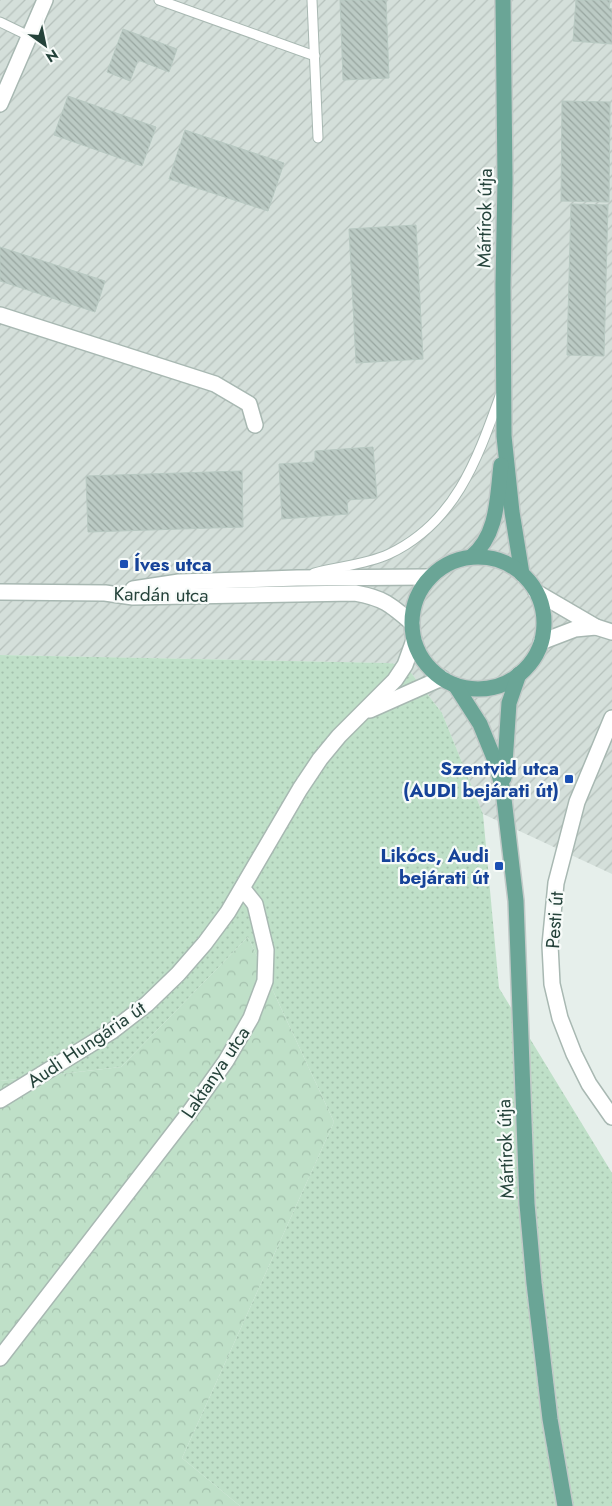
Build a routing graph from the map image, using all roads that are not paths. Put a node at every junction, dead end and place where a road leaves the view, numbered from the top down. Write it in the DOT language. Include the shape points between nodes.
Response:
graph roads {
  1 [pos="45,0"];
  2 [pos="159,0"];
  3 [pos="312,0"];
  4 [pos="503,0"];
  5 [pos="0,22"];
  6 [pos="29,36"];
  7 [pos="315,56"];
  8 [pos="0,104"];
  9 [pos="318,138"];
  10 [pos="0,315"];
  11 [pos="504,386"];
  12 [pos="256,425"];
  13 [pos="504,436"];
  14 [pos="471,557"];
  15 [pos="522,574"];
  16 [pos="430,577"];
  17 [pos="297,578"];
  18 [pos="0,592"];
  19 [pos="536,592"];
  20 [pos="105,593"];
  21 [pos="412,623"];
  22 [pos="596,627"];
  23 [pos="612,632"];
  24 [pos="414,640"];
  25 [pos="541,642"];
  26 [pos="519,674"];
  27 [pos="449,682"];
  28 [pos="364,712"];
  29 [pos="612,718"];
  30 [pos="503,790"];
  31 [pos="243,889"];
  32 [pos="0,1100"];
  33 [pos="612,1117"];
  34 [pos="0,1358"];
  35 [pos="565,1506"];
  1 -- 6 [label="street"];
  2 -- 7 [label="lane"];
  3 -- 7 [label="lane"];
  4 -- 11 [label="main road, Mártírok útja"];
  5 -- 6 [label="lane"];
  6 -- 8 [label="street"];
  7 -- 9 [label="lane"];
  10 -- 12 [label="street" via="215,384 249,404"];
  11 -- 13 [label="main road, Mártírok útja"];
  11 -- 17 [label="lane" via="478,455 441,516 419,536 388,555"];
  13 -- 14 [label="main road, Mártírok útja" via="495,516 489,536"];
  13 -- 15 [label="main road, Mártírok útja"];
  14 -- 15 [label="main road, Mártírok útja" via="493,559 514,567"];
  14 -- 16 [label="main road, Mártírok útja" via="448,564"];
  15 -- 19 [label="main road, Mártírok útja"];
  16 -- 17 [label="street, Kardán utca"];
  16 -- 21 [label="main road, Mártírok útja" via="414,606"];
  17 -- 20 [label="street, Kardán utca" via="180,582"];
  18 -- 20 [label="street"];
  19 -- 22 [label="street"];
  19 -- 25 [label="main road, Mártírok útja" via="544,625"];
  20 -- 21 [label="street, Kardán utca" via="133,596 355,593 388,602"];
  21 -- 24 [label="main road, Mártírok útja"];
  22 -- 23 [label="street"];
  22 -- 25 [label="street" via="575,629"];
  24 -- 27 [label="main road, Mártírok útja" via="427,666"];
  24 -- 28 [label="street" via="405,666"];
  25 -- 26 [label="main road, Mártírok útja" via="536,654"];
  26 -- 27 [label="main road, Mártírok útja" via="508,682 482,688 468,688"];
  26 -- 30 [label="main road, Mártírok útja" via="509,703"];
  27 -- 28 [label="street"];
  27 -- 30 [label="main road, Mártírok útja" via="480,724"];
  28 -- 31 [label="street" via="339,736 295,796"];
  29 -- 33 [label="street, Pesti út" via="577,802 556,883 550,945 552,984 560,1018 589,1084"];
  30 -- 35 [label="main road, Mártírok útja" via="516,901 532,1264 550,1419"];
  31 -- 32 [label="street, Audi Hungária út" via="205,943 147,1004 112,1031"];
  31 -- 34 [label="street, Laktanya utca" via="255,904 266,950 266,981 251,1018 226,1061 189,1113"];
}
